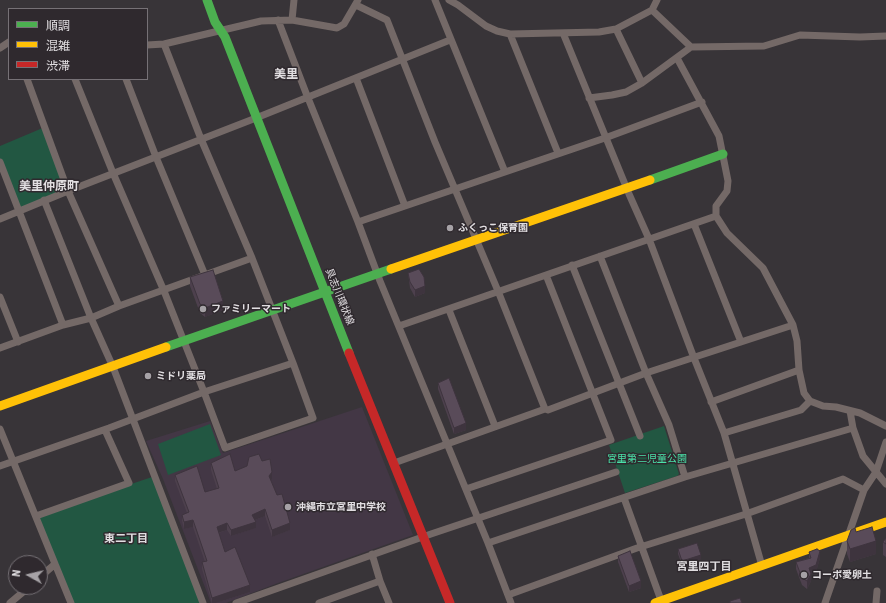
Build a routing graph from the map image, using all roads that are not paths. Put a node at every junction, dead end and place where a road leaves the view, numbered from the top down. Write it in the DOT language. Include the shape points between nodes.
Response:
graph roads {
  1 [pos="208,0"];
  2 [pos="294,0"];
  3 [pos="435,0"];
  4 [pos="449,0"];
  5 [pos="657,0"];
  6 [pos="357,2"];
  7 [pos="652,10"];
  8 [pos="278,20"];
  9 [pos="292,20"];
  10 [pos="616,29"];
  11 [pos="220,30"];
  12 [pos="563,33"];
  13 [pos="510,34"];
  14 [pos="886,36"];
  15 [pos="450,40"];
  16 [pos="164,44"];
  17 [pos="148,45"];
  18 [pos="691,46"];
  19 [pos="677,58"];
  20 [pos="402,59"];
  21 [pos="356,78"];
  22 [pos="27,80"];
  23 [pos="75,80"];
  24 [pos="126,80"];
  25 [pos="642,83"];
  26 [pos="307,97"];
  27 [pos="589,98"];
  28 [pos="702,102"];
  29 [pos="256,118"];
  30 [pos="605,138"];
  31 [pos="201,139"];
  32 [pos="558,153"];
  33 [pos="723,154"];
  34 [pos="156,157"];
  35 [pos="0,162"];
  36 [pos="505,172"];
  37 [pos="113,173"];
  38 [pos="626,188"];
  39 [pos="455,190"];
  40 [pos="68,191"];
  41 [pos="44,200"];
  42 [pos="405,206"];
  43 [pos="19,211"];
  44 [pos="716,216"];
  45 [pos="0,219"];
  46 [pos="358,222"];
  47 [pos="694,224"];
  48 [pos="649,239"];
  49 [pos="477,240"];
  50 [pos="600,256"];
  51 [pos="252,258"];
  52 [pos="572,265"];
  53 [pos="377,274"];
  54 [pos="205,275"];
  55 [pos="546,275"];
  56 [pos="164,290"];
  57 [pos="324,291"];
  58 [pos="498,291"];
  59 [pos="0,297"];
  60 [pos="119,306"];
  61 [pos="272,310"];
  62 [pos="449,310"];
  63 [pos="91,318"];
  64 [pos="63,325"];
  65 [pos="793,325"];
  66 [pos="399,326"];
  67 [pos="18,342"];
  68 [pos="184,342"];
  69 [pos="741,342"];
  70 [pos="0,348"];
  71 [pos="694,358"];
  72 [pos="294,364"];
  73 [pos="113,367"];
  74 [pos="799,370"];
  75 [pos="646,373"];
  76 [pos="618,383"];
  77 [pos="204,392"];
  78 [pos="593,392"];
  79 [pos="810,401"];
  80 [pos="711,402"];
  81 [pos="0,406"];
  82 [pos="544,409"];
  83 [pos="850,411"];
  84 [pos="133,418"];
  85 [pos="495,426"];
  86 [pos="886,426"];
  87 [pos="853,428"];
  88 [pos="0,429"];
  89 [pos="105,430"];
  90 [pos="724,433"];
  91 [pos="640,436"];
  92 [pos="886,442"];
  93 [pos="447,443"];
  94 [pos="12,461"];
  95 [pos="394,463"];
  96 [pos="733,463"];
  97 [pos="0,466"];
  98 [pos="616,472"];
  99 [pos="876,472"];
  100 [pos="685,477"];
  101 [pos="886,484"];
  102 [pos="466,489"];
  103 [pos="864,490"];
  104 [pos="624,498"];
  105 [pos="746,514"];
  106 [pos="36,516"];
  107 [pos="478,518"];
  108 [pos="886,522"];
  109 [pos="848,535"];
  110 [pos="423,536"];
  111 [pos="488,543"];
  112 [pos="641,546"];
  113 [pos="372,554"];
  114 [pos="55,564"];
  115 [pos="762,566"];
  116 [pos="48,570"];
  117 [pos="380,581"];
  118 [pos="876,591"];
  119 [pos="19,595"];
  120 [pos="508,595"];
  121 [pos="659,602"];
  122 [pos="10,603"];
  123 [pos="71,603"];
  124 [pos="203,603"];
  125 [pos="236,603"];
  126 [pos="319,603"];
  127 [pos="389,603"];
  128 [pos="450,603"];
  129 [pos="511,603"];
  130 [pos="825,603"];
  131 [pos="876,603"];
  1 -- 11 [label="street, 具志川環状線"];
  2 -- 9 [label="street"];
  3 -- 15 [label="street"];
  4 -- 13 [label="street" via="486,26"];
  5 -- 7 [label="street"];
  6 -- 9 [label="street" via="344,24 337,28"];
  6 -- 20 [label="street" via="387,20"];
  7 -- 10 [label="street"];
  7 -- 18 [label="street"];
  8 -- 9 [label="street"];
  8 -- 11 [label="street"];
  8 -- 26 [label="street"];
  10 -- 12 [label="street"];
  10 -- 25 [label="street"];
  11 -- 16 [label="street"];
  11 -- 29 [label="street, 具志川環状線"];
  12 -- 13 [label="street"];
  12 -- 27 [label="street"];
  13 -- 32 [label="street"];
  14 -- 18 [label="street" via="800,34 764,46"];
  15 -- 20 [label="street"];
  15 -- 36 [label="street"];
  16 -- 17 [label="street"];
  16 -- 31 [label="street"];
  18 -- 19 [label="street"];
  19 -- 25 [label="street"];
  19 -- 28 [label="street"];
  20 -- 21 [label="street"];
  20 -- 39 [label="street"];
  21 -- 26 [label="street"];
  21 -- 42 [label="street"];
  22 -- 40 [label="street"];
  23 -- 37 [label="street"];
  24 -- 34 [label="street"];
  25 -- 27 [label="street" via="612,96"];
  26 -- 29 [label="street"];
  26 -- 46 [label="street"];
  27 -- 30 [label="street"];
  28 -- 30 [label="street"];
  28 -- 33 [label="street" via="719,136"];
  29 -- 31 [label="street"];
  29 -- 57 [label="street, 具志川環状線"];
  30 -- 32 [label="street"];
  30 -- 38 [label="street"];
  31 -- 34 [label="street"];
  31 -- 51 [label="street"];
  32 -- 36 [label="street"];
  33 -- 38 [label="street"];
  33 -- 44 [label="street" via="728,181 727,191 716,206"];
  34 -- 37 [label="street"];
  34 -- 54 [label="street"];
  35 -- 43 [label="street"];
  36 -- 39 [label="street"];
  37 -- 40 [label="street"];
  37 -- 56 [label="street"];
  38 -- 48 [label="street"];
  38 -- 49 [label="street"];
  39 -- 42 [label="street"];
  39 -- 49 [label="street"];
  40 -- 41 [label="street"];
  40 -- 60 [label="street"];
  41 -- 43 [label="street"];
  41 -- 63 [label="street"];
  42 -- 46 [label="street"];
  43 -- 45 [label="street"];
  43 -- 64 [label="street"];
  44 -- 47 [label="street"];
  44 -- 65 [label="street" via="727,233 763,268"];
  46 -- 53 [label="street"];
  47 -- 48 [label="street"];
  47 -- 69 [label="street"];
  48 -- 50 [label="street"];
  48 -- 71 [label="street"];
  49 -- 53 [label="street"];
  49 -- 58 [label="street"];
  50 -- 52 [label="street"];
  50 -- 75 [label="street"];
  51 -- 54 [label="street"];
  51 -- 61 [label="street"];
  52 -- 55 [label="street"];
  52 -- 76 [label="street"];
  53 -- 57 [label="street"];
  53 -- 66 [label="street"];
  54 -- 56 [label="street"];
  55 -- 58 [label="street"];
  55 -- 78 [label="street"];
  56 -- 60 [label="street"];
  56 -- 68 [label="street"];
  57 -- 61 [label="street"];
  57 -- 95 [label="street, 具志川環状線"];
  58 -- 62 [label="street"];
  58 -- 82 [label="street"];
  59 -- 67 [label="street"];
  60 -- 63 [label="street"];
  61 -- 68 [label="street"];
  61 -- 72 [label="street"];
  62 -- 66 [label="street"];
  62 -- 85 [label="street"];
  63 -- 64 [label="street"];
  63 -- 73 [label="street"];
  64 -- 67 [label="street"];
  65 -- 69 [label="street"];
  65 -- 74 [label="street"];
  66 -- 93 [label="street"];
  67 -- 70 [label="street"];
  68 -- 73 [label="street"];
  68 -- 77 [label="street"];
  69 -- 71 [label="street"];
  71 -- 75 [label="street"];
  71 -- 80 [label="street"];
  72 -- 77 [label="street"];
  72 -- 77 [label="street" via="314,418 225,448"];
  73 -- 81 [label="street"];
  73 -- 84 [label="street"];
  74 -- 79 [label="street" via="804,393"];
  74 -- 80 [label="street"];
  75 -- 76 [label="street"];
  75 -- 100 [label="street" via="669,425"];
  76 -- 78 [label="street"];
  76 -- 91 [label="street"];
  77 -- 84 [label="street"];
  78 -- 82 [label="street" via="548,410"];
  78 -- 102 [label="street" via="612,440"];
  79 -- 83 [label="street"];
  79 -- 90 [label="street" via="801,410"];
  80 -- 90 [label="street"];
  82 -- 85 [label="street"];
  83 -- 86 [label="street"];
  83 -- 87 [label="street"];
  84 -- 89 [label="street"];
  84 -- 124 [label="street"];
  85 -- 93 [label="street"];
  87 -- 96 [label="street"];
  87 -- 99 [label="street" via="863,456"];
  88 -- 94 [label="street"];
  89 -- 94 [label="street"];
  89 -- 106 [label="street" via="129,483"];
  90 -- 96 [label="street"];
  92 -- 99 [label="street"];
  93 -- 95 [label="street"];
  93 -- 102 [label="street"];
  94 -- 97 [label="street"];
  94 -- 106 [label="street"];
  95 -- 110 [label="street, 具志川環状線"];
  96 -- 100 [label="street"];
  96 -- 105 [label="street"];
  98 -- 107 [label="street"];
  99 -- 101 [label="street"];
  99 -- 103 [label="street"];
  100 -- 104 [label="street"];
  102 -- 107 [label="street"];
  103 -- 105 [label="street" via="843,479"];
  103 -- 109 [label="street"];
  104 -- 111 [label="street"];
  104 -- 112 [label="street"];
  105 -- 112 [label="street"];
  105 -- 115 [label="street"];
  106 -- 114 [label="street"];
  107 -- 110 [label="street"];
  107 -- 111 [label="street"];
  108 -- 109 [label="street"];
  109 -- 115 [label="street"];
  109 -- 130 [label="street"];
  110 -- 113 [label="street"];
  110 -- 128 [label="street, 具志川環状線"];
  111 -- 120 [label="street"];
  112 -- 120 [label="street"];
  112 -- 121 [label="street"];
  113 -- 117 [label="street"];
  113 -- 125 [label="street"];
  114 -- 116 [label="street"];
  114 -- 123 [label="street"];
  115 -- 121 [label="street"];
  117 -- 126 [label="street"];
  117 -- 127 [label="street"];
  118 -- 131 [label="street"];
  119 -- 122 [label="street"];
  120 -- 129 [label="street"];
}
